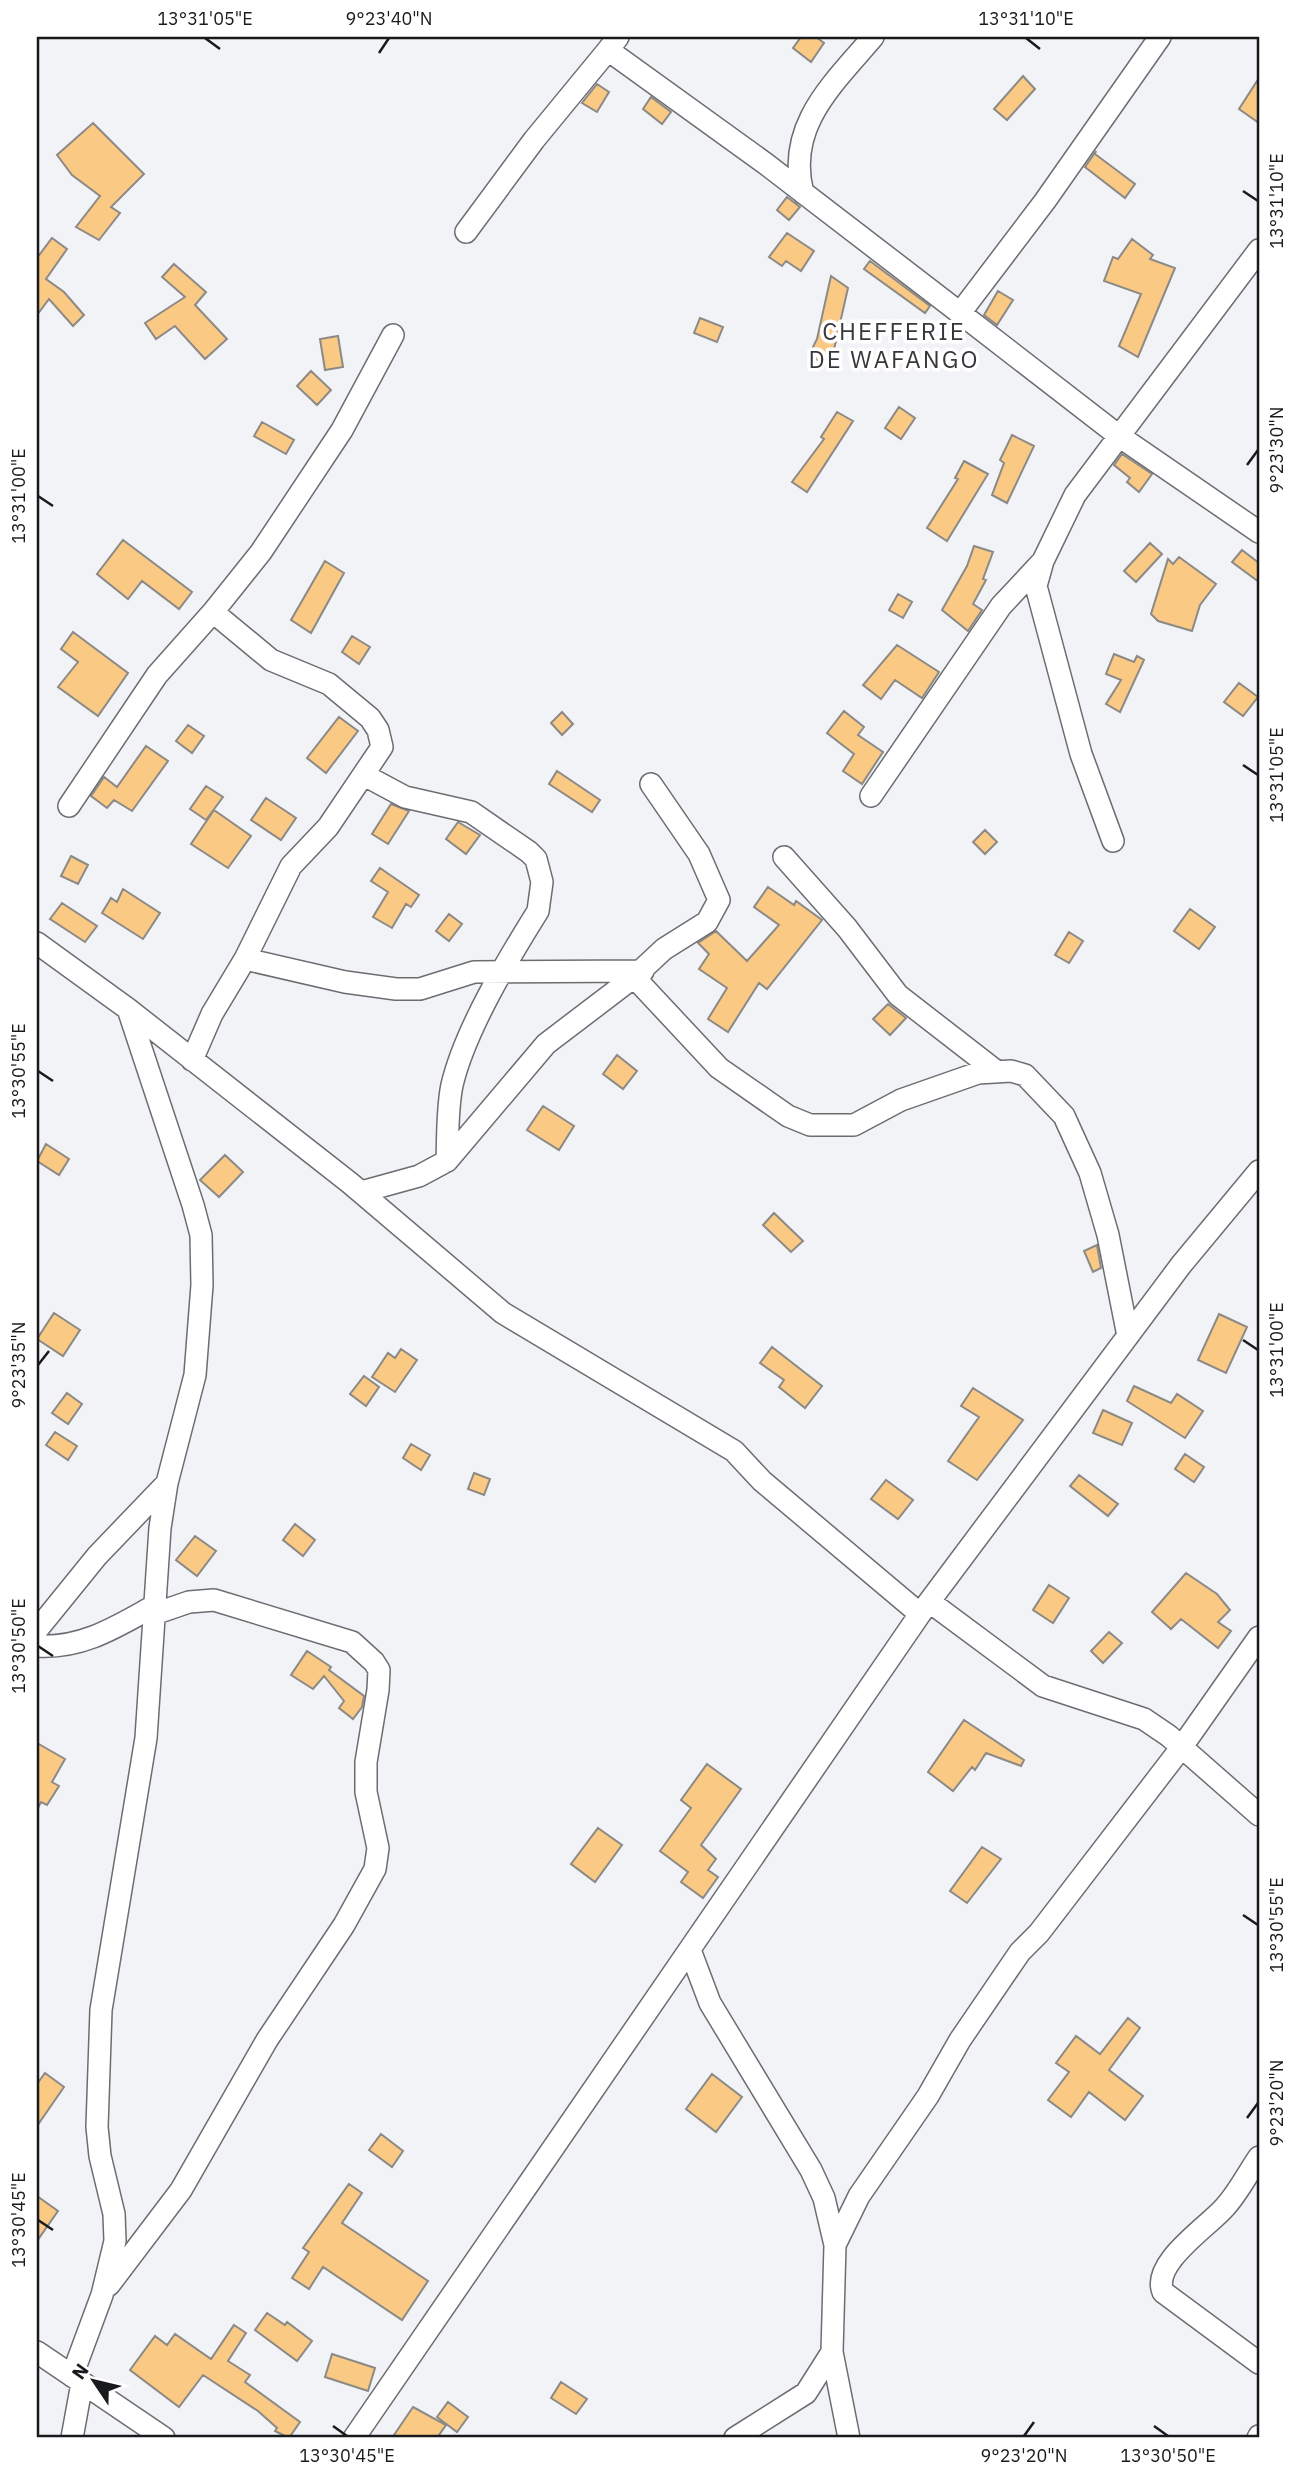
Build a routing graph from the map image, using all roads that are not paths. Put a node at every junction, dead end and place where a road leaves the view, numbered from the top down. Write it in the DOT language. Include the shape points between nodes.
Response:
graph roads {
  1 [pos="873,37"];
  2 [pos="1160,37"];
  3 [pos="613,44"];
  4 [pos="803,192"];
  5 [pos="466,232"];
  6 [pos="1259,250"];
  7 [pos="960,313"];
  8 [pos="393,335"];
  9 [pos="1119,436"];
  10 [pos="1259,532"];
  11 [pos="1043,561"];
  12 [pos="213,612"];
  13 [pos="365,775"];
  14 [pos="651,784"];
  15 [pos="871,796"];
  16 [pos="69,806"];
  17 [pos="1113,841"];
  18 [pos="784,858"];
  19 [pos="37,943"];
  20 [pos="245,959"];
  21 [pos="502,971"];
  22 [pos="639,974"];
  23 [pos="128,1009"];
  24 [pos="192,1059"];
  25 [pos="996,1071"];
  26 [pos="447,1161"];
  27 [pos="1259,1171"];
  28 [pos="360,1192"];
  29 [pos="1128,1336"];
  30 [pos="167,1483"];
  31 [pos="925,1608"];
  32 [pos="154,1610"];
  33 [pos="37,1630"];
  34 [pos="1259,1637"];
  35 [pos="37,1646"];
  36 [pos="1181,1748"];
  37 [pos="1259,1815"];
  38 [pos="690,1950"];
  39 [pos="1259,2157"];
  40 [pos="835,2245"];
  41 [pos="102,2295"];
  42 [pos="832,2351"];
  43 [pos="37,2352"];
  44 [pos="1259,2363"];
  45 [pos="77,2379"];
  46 [pos="72,2438"];
  47 [pos="164,2438"];
  48 [pos="354,2438"];
  49 [pos="735,2438"];
  50 [pos="849,2438"];
  1 -- 4 [label="street" via="822,96 809,122 797,164"];
  2 -- 7 [label="street"];
  3 -- 4 [label="street"];
  3 -- 5 [label="street"];
  4 -- 7 [label="street"];
  6 -- 9 [label="street"];
  7 -- 9 [label="street"];
  8 -- 12 [label="street" via="342,430 261,552"];
  9 -- 10 [label="street"];
  9 -- 11 [label="street" via="1075,495"];
  11 -- 15 [label="street" via="1001,606"];
  11 -- 17 [label="street" via="1037,586 1039,604 1081,754"];
  12 -- 13 [label="street" via="271,660 330,684 370,718 382,747"];
  12 -- 16 [label="street" via="149,686"];
  13 -- 20 [label="street" via="328,828 290,866"];
  13 -- 21 [label="street" via="405,797 471,813 536,859 542,882 538,911"];
  14 -- 22 [label="street" via="699,854 719,900 707,922 664,949"];
  18 -- 25 [label="street" via="847,928 898,995"];
  19 -- 23 [label="street"];
  20 -- 21 [label="street" via="396,989 421,989 474,972"];
  20 -- 24 [label="street"];
  21 -- 22 [label="street"];
  21 -- 26 [label="street" via="456,1073"];
  22 -- 25 [label="street" via="719,1068 788,1116 810,1125 854,1125 946,1082"];
  22 -- 26 [label="street" via="547,1044"];
  23 -- 24 [label="street"];
  23 -- 30 [label="street" via="201,1235 195,1375"];
  24 -- 28 [label="street"];
  25 -- 29 [label="street" via="1025,1075 1064,1115 1090,1173 1108,1235"];
  26 -- 28 [label="street" via="419,1176"];
  27 -- 29 [label="street"];
  28 -- 31 [label="street" via="503,1312 734,1451 762,1481"];
  29 -- 31 [label="street"];
  30 -- 32 [label="street"];
  30 -- 33 [label="street" via="97,1556"];
  31 -- 36 [label="street" via="1043,1686 1144,1719"];
  31 -- 38 [label="street"];
  32 -- 35 [label="street" via="90,1640 57,1648"];
  32 -- 41 [label="street" via="146,1738 101,2010 97,2127 114,2214 114,2241"];
  32 -- 41 [label="street" via="214,1600 352,1642 374,1662 379,1670 378,1690 366,1791 378,1848 375,1869 344,1925 267,2040 181,2190"];
  34 -- 36 [label="street"];
  36 -- 37 [label="street"];
  36 -- 40 [label="street" via="1020,1952 859,2196"];
  38 -- 40 [label="street" via="710,2003 811,2170 824,2198"];
  38 -- 48 [label="street"];
  39 -- 44 [label="street" via="1227,2205 1182,2247 1160,2285 1163,2292"];
  40 -- 42 [label="street"];
  41 -- 45 [label="street"];
  42 -- 49 [label="street" via="806,2393"];
  42 -- 50 [label="street"];
  43 -- 45 [label="street"];
  45 -- 46 [label="street"];
  45 -- 47 [label="street"];
}
